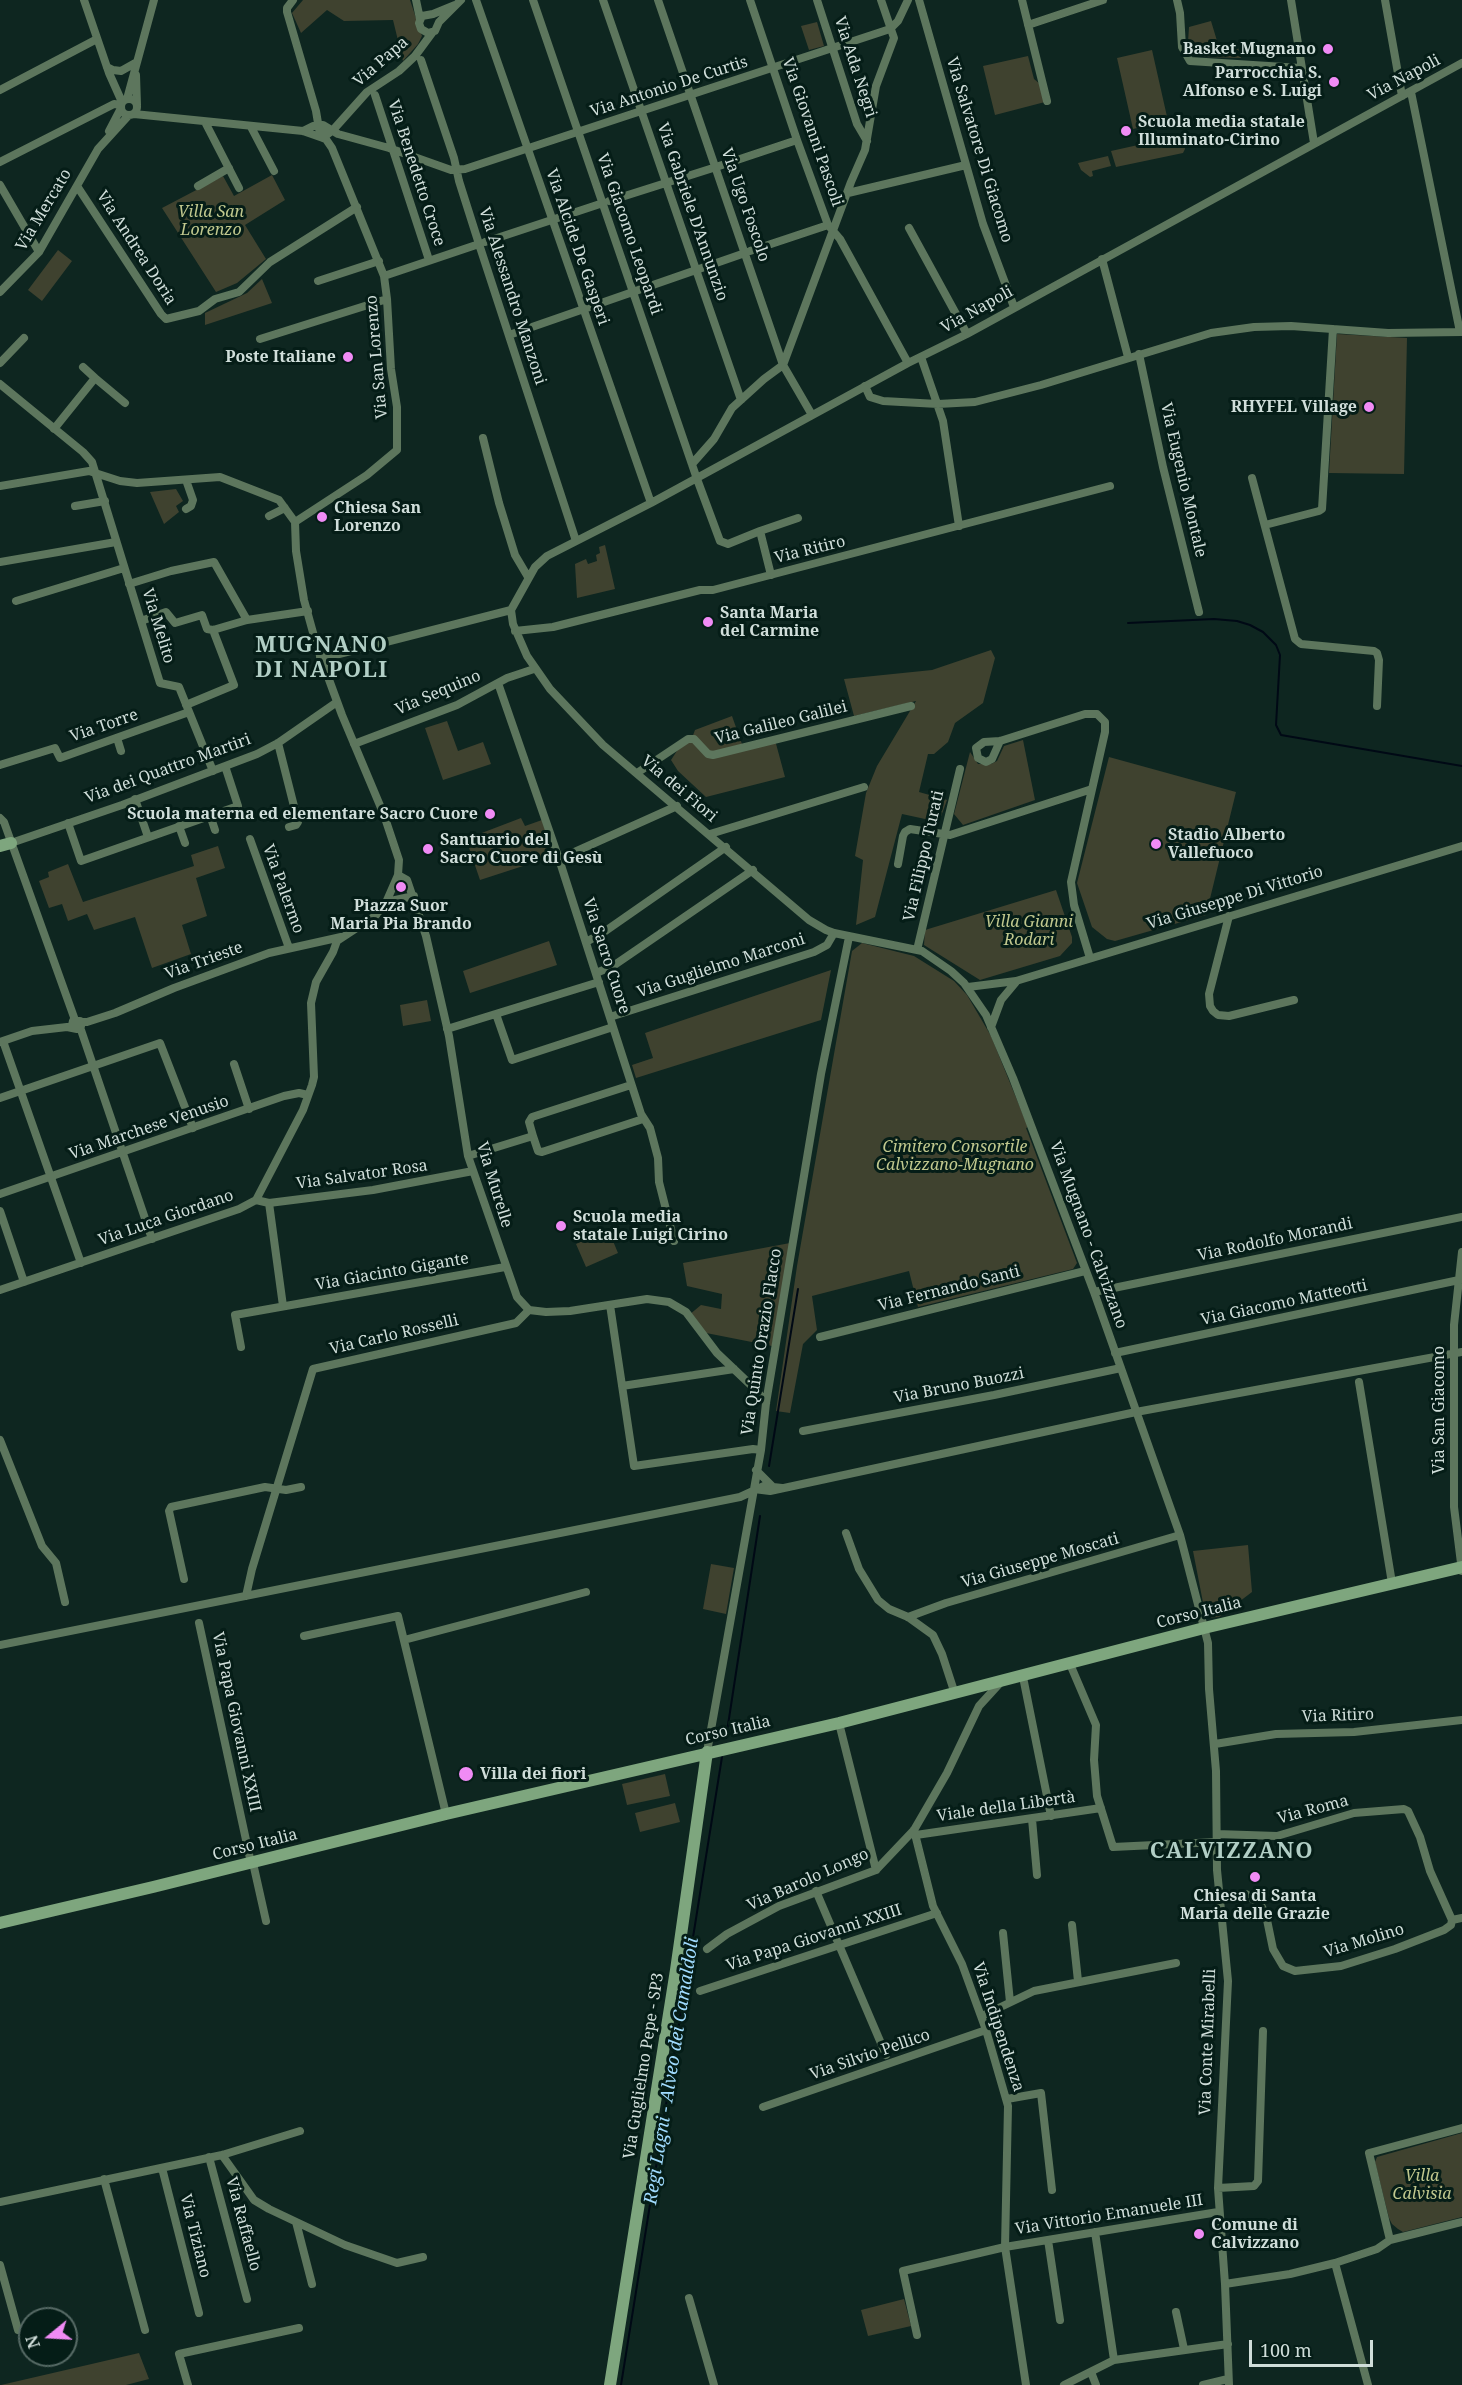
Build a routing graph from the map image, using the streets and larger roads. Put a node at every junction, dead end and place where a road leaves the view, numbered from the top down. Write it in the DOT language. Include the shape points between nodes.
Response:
graph roads {
  1 [pos="84,0"];
  2 [pos="154,0"];
  3 [pos="293,0"];
  4 [pos="476,0"];
  5 [pos="532,0"];
  6 [pos="603,0"];
  7 [pos="658,0"];
  8 [pos="750,0"];
  9 [pos="817,0"];
  10 [pos="881,0"];
  11 [pos="908,0"];
  12 [pos="919,0"];
  13 [pos="1022,0"];
  14 [pos="1103,0"];
  15 [pos="1177,0"];
  16 [pos="1291,0"];
  17 [pos="1385,0"];
  18 [pos="416,1"];
  19 [pos="458,2"];
  20 [pos="286,4"];
  21 [pos="431,14"];
  22 [pos="420,19"];
  23 [pos="439,22"];
  24 [pos="1028,25"];
  25 [pos="890,29"];
  26 [pos="432,33"];
  27 [pos="97,39"];
  28 [pos="832,48"];
  29 [pos="421,60"];
  30 [pos="1462,63"];
  31 [pos="136,65"];
  32 [pos="107,67"];
  33 [pos="774,68"];
  34 [pos="1300,68"];
  35 [pos="0,90"];
  36 [pos="1411,92"];
  37 [pos="375,95"];
  38 [pos="692,95"];
  39 [pos="1402,96"];
  40 [pos="1047,101"];
  41 [pos="123,104"];
  42 [pos="134,110"];
  43 [pos="316,111"];
  44 [pos="642,112"];
  45 [pos="206,122"];
  46 [pos="317,125"];
  47 [pos="250,127"];
  48 [pos="303,131"];
  49 [pos="333,131"];
  50 [pos="578,133"];
  51 [pos="107,137"];
  52 [pos="323,138"];
  53 [pos="797,140"];
  54 [pos="867,141"];
  55 [pos="1314,143"];
  56 [pos="332,148"];
  57 [pos="392,150"];
  58 [pos="527,150"];
  59 [pos="0,162"];
  60 [pos="966,165"];
  61 [pos="715,167"];
  62 [pos="230,168"];
  63 [pos="274,171"];
  64 [pos="457,171"];
  65 [pos="666,183"];
  66 [pos="0,185"];
  67 [pos="77,186"];
  68 [pos="198,186"];
  69 [pos="240,188"];
  70 [pos="848,193"];
  71 [pos="606,202"];
  72 [pos="357,207"];
  73 [pos="552,220"];
  74 [pos="831,228"];
  75 [pos="909,228"];
  76 [pos="482,243"];
  77 [pos="39,252"];
  78 [pos="747,252"];
  79 [pos="1102,259"];
  80 [pos="429,260"];
  81 [pos="379,261"];
  82 [pos="695,269"];
  83 [pos="384,276"];
  84 [pos="318,281"];
  85 [pos="633,291"];
  86 [pos="0,292"];
  87 [pos="387,298"];
  88 [pos="1014,307"];
  89 [pos="584,310"];
  90 [pos="1333,329"];
  91 [pos="1461,332"];
  92 [pos="967,333"];
  93 [pos="508,335"];
  94 [pos="24,338"];
  95 [pos="260,339"];
  96 [pos="1139,354"];
  97 [pos="921,357"];
  98 [pos="1128,357"];
  99 [pos="0,363"];
  100 [pos="908,363"];
  101 [pos="783,365"];
  102 [pos="83,367"];
  103 [pos="95,378"];
  104 [pos="0,384"];
  105 [pos="865,386"];
  106 [pos="741,400"];
  107 [pos="125,403"];
  108 [pos="938,404"];
  109 [pos="812,415"];
  110 [pos="54,429"];
  111 [pos="483,438"];
  112 [pos="692,464"];
  113 [pos="96,472"];
  114 [pos="1252,478"];
  115 [pos="697,479"];
  116 [pos="186,480"];
  117 [pos="0,486"];
  118 [pos="1110,486"];
  119 [pos="105,501"];
  120 [pos="651,503"];
  121 [pos="75,506"];
  122 [pos="285,508"];
  123 [pos="186,509"];
  124 [pos="269,516"];
  125 [pos="798,518"];
  126 [pos="295,522"];
  127 [pos="1265,525"];
  128 [pos="959,526"];
  129 [pos="760,531"];
  130 [pos="576,540"];
  131 [pos="116,542"];
  132 [pos="0,562"];
  133 [pos="124,568"];
  134 [pos="771,575"];
  135 [pos="528,577"];
  136 [pos="129,585"];
  137 [pos="16,601"];
  138 [pos="511,610"];
  139 [pos="308,611"];
  140 [pos="1199,612"];
  141 [pos="247,620"];
  142 [pos="141,621"];
  143 [pos="213,630"];
  144 [pos="516,633"];
  145 [pos="320,657"];
  146 [pos="534,669"];
  147 [pos="498,683"];
  148 [pos="338,704"];
  149 [pos="911,706"];
  150 [pos="1377,706"];
  151 [pos="187,708"];
  152 [pos="117,738"];
  153 [pos="1000,741"];
  154 [pos="278,743"];
  155 [pos="354,744"];
  156 [pos="120,751"];
  157 [pos="0,765"];
  158 [pos="225,766"];
  159 [pos="960,769"];
  160 [pos="213,771"];
  161 [pos="637,773"];
  162 [pos="864,787"];
  163 [pos="1092,789"];
  164 [pos="135,799"];
  165 [pos="677,806"];
  166 [pos="210,815"];
  167 [pos="0,818"];
  168 [pos="68,823"];
  169 [pos="179,826"];
  170 [pos="289,827"];
  171 [pos="215,830"];
  172 [pos="710,834"];
  173 [pos="945,835"];
  174 [pos="148,837"];
  175 [pos="250,839"];
  176 [pos="184,843"];
  177 [pos="6,844"];
  178 [pos="1462,846"];
  179 [pos="726,847"];
  180 [pos="559,859"];
  181 [pos="898,864"];
  182 [pos="753,870"];
  183 [pos="398,875"];
  184 [pos="416,900"];
  185 [pos="386,902"];
  186 [pos="1229,916"];
  187 [pos="834,933"];
  188 [pos="341,936"];
  189 [pos="849,937"];
  190 [pos="586,942"];
  191 [pos="289,948"];
  192 [pos="917,950"];
  193 [pos="1090,958"];
  194 [pos="597,977"];
  195 [pos="1016,981"];
  196 [pos="994,985"];
  197 [pos="968,987"];
  198 [pos="1001,1000"];
  199 [pos="1294,1000"];
  200 [pos="980,1003"];
  201 [pos="496,1014"];
  202 [pos="610,1017"];
  203 [pos="75,1025"];
  204 [pos="613,1027"];
  205 [pos="991,1027"];
  206 [pos="447,1029"];
  207 [pos="1,1042"];
  208 [pos="234,1064"];
  209 [pos="92,1067"];
  210 [pos="631,1085"];
  211 [pos="21,1091"];
  212 [pos="308,1095"];
  213 [pos="0,1098"];
  214 [pos="249,1109"];
  215 [pos="644,1119"];
  216 [pos="193,1128"];
  217 [pos="533,1137"];
  218 [pos="122,1154"];
  219 [pos="468,1156"];
  220 [pos="473,1171"];
  221 [pos="51,1177"];
  222 [pos="0,1194"];
  223 [pos="256,1200"];
  224 [pos="269,1203"];
  225 [pos="0,1210"];
  226 [pos="1462,1217"];
  227 [pos="152,1239"];
  228 [pos="674,1241"];
  229 [pos="1462,1252"];
  230 [pos="81,1263"];
  231 [pos="505,1267"];
  232 [pos="1085,1271"];
  233 [pos="1459,1280"];
  234 [pos="24,1282"];
  235 [pos="0,1290"];
  236 [pos="1094,1292"];
  237 [pos="610,1305"];
  238 [pos="284,1306"];
  239 [pos="529,1310"];
  240 [pos="820,1336"];
  241 [pos="241,1347"];
  242 [pos="1115,1353"];
  243 [pos="1458,1353"];
  244 [pos="1121,1368"];
  245 [pos="734,1369"];
  246 [pos="1359,1382"];
  247 [pos="622,1386"];
  248 [pos="766,1403"];
  249 [pos="1136,1412"];
  250 [pos="803,1431"];
  251 [pos="0,1440"];
  252 [pos="761,1450"];
  253 [pos="756,1470"];
  254 [pos="302,1487"];
  255 [pos="276,1488"];
  256 [pos="753,1489"];
  257 [pos="771,1489"];
  258 [pos="740,1497"];
  259 [pos="751,1500"];
  260 [pos="846,1533"];
  261 [pos="1180,1535"];
  262 [pos="1462,1569"];
  263 [pos="184,1578"];
  264 [pos="1392,1583"];
  265 [pos="586,1592"];
  266 [pos="246,1596"];
  267 [pos="65,1602"];
  268 [pos="908,1617"];
  269 [pos="199,1623"];
  270 [pos="1204,1628"];
  271 [pos="304,1636"];
  272 [pos="404,1640"];
  273 [pos="0,1645"];
  274 [pos="1070,1664"];
  275 [pos="1023,1677"];
  276 [pos="1000,1683"];
  277 [pos="955,1694"];
  278 [pos="1462,1720"];
  279 [pos="840,1723"];
  280 [pos="1215,1744"];
  281 [pos="707,1752"];
  282 [pos="1101,1808"];
  283 [pos="446,1814"];
  284 [pos="1051,1816"];
  285 [pos="1032,1819"];
  286 [pos="915,1832"];
  287 [pos="1217,1838"];
  288 [pos="252,1863"];
  289 [pos="876,1870"];
  290 [pos="1037,1875"];
  291 [pos="816,1892"];
  292 [pos="1219,1894"];
  293 [pos="937,1913"];
  294 [pos="1462,1918"];
  295 [pos="1452,1920"];
  296 [pos="266,1921"];
  297 [pos="0,1923"];
  298 [pos="1072,1925"];
  299 [pos="1002,1933"];
  300 [pos="839,1946"];
  301 [pos="707,1948"];
  302 [pos="1176,1963"];
  303 [pos="1078,1981"];
  304 [pos="700,1991"];
  305 [pos="1010,2002"];
  306 [pos="982,2016"];
  307 [pos="986,2030"];
  308 [pos="1263,2031"];
  309 [pos="886,2055"];
  310 [pos="1007,2099"];
  311 [pos="763,2107"];
  312 [pos="1462,2128"];
  313 [pos="300,2131"];
  314 [pos="222,2155"];
  315 [pos="209,2157"];
  316 [pos="162,2168"];
  317 [pos="104,2179"];
  318 [pos="1218,2188"];
  319 [pos="1052,2190"];
  320 [pos="0,2202"];
  321 [pos="1218,2212"];
  322 [pos="296,2222"];
  323 [pos="1462,2222"];
  324 [pos="1095,2232"];
  325 [pos="1048,2240"];
  326 [pos="1390,2240"];
  327 [pos="1005,2247"];
  328 [pos="423,2257"];
  329 [pos="1335,2263"];
  330 [pos="0,2265"];
  331 [pos="312,2284"];
  332 [pos="1225,2284"];
  333 [pos="689,2298"];
  334 [pos="247,2299"];
  335 [pos="1176,2312"];
  336 [pos="199,2313"];
  337 [pos="1060,2320"];
  338 [pos="299,2328"];
  339 [pos="18,2330"];
  340 [pos="145,2330"];
  341 [pos="917,2335"];
  342 [pos="1228,2344"];
  343 [pos="1184,2349"];
  344 [pos="1114,2360"];
  345 [pos="1091,2372"];
  346 [pos="1229,2382"];
  347 [pos="188,2385"];
  348 [pos="610,2385"];
  349 [pos="714,2385"];
  350 [pos="1026,2385"];
  351 [pos="1064,2385"];
  352 [pos="1096,2385"];
  353 [pos="1203,2385"];
  354 [pos="1368,2385"];
  1 -- 27 [label="street"];
  2 -- 31 [label="street, Via Mercato"];
  3 -- 20 [label="street"];
  4 -- 58 [label="street, Via Alcide De Gasperi"];
  5 -- 50 [label="street, Via Giacomo Leopardi"];
  6 -- 44 [label="street, Via Gabriele D'Annunzio"];
  7 -- 38 [label="street, Via Ugo Foscolo"];
  8 -- 33 [label="street, Via Giovanni Pascoli"];
  9 -- 28 [label="street, Via Ada Negri"];
  10 -- 25 [label="street"];
  11 -- 25 [label="street"];
  12 -- 60 [label="street, Via Salvatore Di Giacomo"];
  13 -- 24 [label="street"];
  14 -- 24 [label="street"];
  15 -- 34 [label="street" via="1182,47 1190,61"];
  16 -- 34 [label="street"];
  17 -- 39 [label="street"];
  18 -- 21 [label="street"];
  18 -- 22 [label="street"];
  19 -- 21 [label="street"];
  19 -- 23 [label="street"];
  20 -- 43 [label="street"];
  21 -- 22 [label="street"];
  21 -- 23 [label="street"];
  22 -- 26 [label="street" via="421,29"];
  23 -- 26 [label="street"];
  24 -- 40 [label="street"];
  25 -- 28 [label="street, Via Antonio De Curtis"];
  25 -- 54 [label="street" via="893,44 876,86"];
  26 -- 49 [label="street, Via Papa" via="415,56 367,92"];
  27 -- 32 [label="street"];
  27 -- 35 [label="street"];
  28 -- 33 [label="street, Via Antonio De Curtis"];
  28 -- 54 [label="street, Via Ada Negri" via="857,124"];
  29 -- 64 [label="street, Via Alessandro Manzoni"];
  30 -- 36 [label="street, Via Napoli"];
  31 -- 32 [label="street" via="121,71"];
  31 -- 41 [label="street, Via Mercato"];
  31 -- 42 [label="street"];
  32 -- 41 [label="street"];
  33 -- 38 [label="street, Via Antonio De Curtis"];
  33 -- 53 [label="street, Via Giovanni Pascoli"];
  34 -- 55 [label="street"];
  36 -- 39 [label="street, Via Napoli"];
  36 -- 91 [label="street"];
  37 -- 57 [label="street, Via Benedetto Croce"];
  38 -- 44 [label="street, Via Antonio De Curtis"];
  38 -- 61 [label="street, Via Ugo Foscolo"];
  39 -- 55 [label="street, Via Napoli"];
  41 -- 42 [label="street" via="123,113"];
  41 -- 42 [label="street" via="135,100"];
  41 -- 51 [label="street, Via Mercato"];
  41 -- 59 [label="street" via="114,104"];
  42 -- 45 [label="street"];
  42 -- 51 [label="street, Via Mercato"];
  43 -- 46 [label="street"];
  43 -- 49 [label="street"];
  44 -- 50 [label="street, Via Antonio De Curtis"];
  44 -- 65 [label="street, Via Gabriele D'Annunzio"];
  45 -- 47 [label="street"];
  45 -- 62 [label="street"];
  46 -- 48 [label="street"];
  46 -- 49 [label="street"];
  46 -- 52 [label="street"];
  47 -- 48 [label="street"];
  47 -- 63 [label="street"];
  48 -- 52 [label="street"];
  49 -- 52 [label="street, Via Papa"];
  49 -- 56 [label="street"];
  49 -- 57 [label="street"];
  50 -- 58 [label="street, Via Antonio De Curtis"];
  50 -- 71 [label="street, Via Giacomo Leopardi"];
  51 -- 67 [label="street, Via Mercato"];
  52 -- 56 [label="street, Via San Lorenzo"];
  53 -- 61 [label="street"];
  53 -- 74 [label="street, Via Giovanni Pascoli"];
  54 -- 70 [label="street"];
  55 -- 79 [label="street, Via Napoli"];
  56 -- 72 [label="street, Via San Lorenzo"];
  57 -- 64 [label="street"];
  57 -- 80 [label="street, Via Benedetto Croce"];
  58 -- 64 [label="street, Via Antonio De Curtis"];
  58 -- 73 [label="street, Via Alcide De Gasperi"];
  60 -- 70 [label="street"];
  60 -- 88 [label="street, Via Salvatore Di Giacomo"];
  61 -- 65 [label="street"];
  61 -- 78 [label="street, Via Ugo Foscolo"];
  62 -- 68 [label="street"];
  62 -- 69 [label="street"];
  64 -- 76 [label="street, Via Alessandro Manzoni"];
  65 -- 71 [label="street"];
  65 -- 82 [label="street, Via Gabriele D'Annunzio"];
  66 -- 77 [label="street"];
  67 -- 72 [label="street, Via Andrea Doria" via="166,319 199,310 239,292 270,262"];
  67 -- 77 [label="street, Via Mercato"];
  70 -- 74 [label="street"];
  71 -- 73 [label="street"];
  71 -- 85 [label="street, Via Giacomo Leopardi"];
  72 -- 81 [label="street, Via San Lorenzo"];
  73 -- 76 [label="street"];
  73 -- 89 [label="street, Via Alcide De Gasperi"];
  74 -- 78 [label="street"];
  74 -- 100 [label="street, Via Giovanni Pascoli"];
  74 -- 101 [label="street"];
  75 -- 92 [label="street"];
  76 -- 80 [label="street"];
  76 -- 93 [label="street, Via Alessandro Manzoni"];
  77 -- 86 [label="street, Via Mercato"];
  78 -- 82 [label="street"];
  78 -- 101 [label="street, Via Ugo Foscolo"];
  79 -- 88 [label="street, Via Napoli"];
  79 -- 98 [label="street"];
  80 -- 83 [label="street"];
  81 -- 83 [label="street, Via San Lorenzo"];
  81 -- 84 [label="street"];
  82 -- 85 [label="street"];
  82 -- 106 [label="street, Via Gabriele D'Annunzio"];
  83 -- 87 [label="street, Via San Lorenzo"];
  85 -- 89 [label="street"];
  85 -- 112 [label="street, Via Giacomo Leopardi"];
  87 -- 95 [label="street"];
  87 -- 126 [label="street, Via San Lorenzo" via="397,450 367,475"];
  88 -- 92 [label="street, Via Napoli"];
  89 -- 93 [label="street"];
  89 -- 120 [label="street, Via Alcide De Gasperi"];
  90 -- 91 [label="street"];
  90 -- 96 [label="street" via="1254,327 1211,333"];
  90 -- 127 [label="street" via="1322,509"];
  92 -- 97 [label="street, Via Napoli"];
  93 -- 130 [label="street, Via Alessandro Manzoni"];
  94 -- 99 [label="street"];
  96 -- 98 [label="street"];
  96 -- 140 [label="street, Via Eugenio Montale"];
  97 -- 100 [label="street, Via Napoli"];
  97 -- 108 [label="street"];
  98 -- 108 [label="street" via="992,399"];
  100 -- 105 [label="street, Via Napoli"];
  101 -- 106 [label="street"];
  101 -- 109 [label="street, Via Ugo Foscolo"];
  102 -- 103 [label="street"];
  103 -- 107 [label="street"];
  103 -- 110 [label="street"];
  104 -- 110 [label="street, Via Melito"];
  105 -- 108 [label="street" via="872,398"];
  105 -- 109 [label="street, Via Napoli"];
  106 -- 112 [label="street"];
  108 -- 128 [label="street"];
  109 -- 115 [label="street, Via Napoli"];
  110 -- 113 [label="street, Via Melito" via="88,456"];
  111 -- 135 [label="street" via="515,555"];
  112 -- 115 [label="street, Via Giacomo Leopardi"];
  113 -- 116 [label="street" via="128,482"];
  113 -- 117 [label="street"];
  113 -- 119 [label="street, Via Melito"];
  114 -- 127 [label="street"];
  115 -- 120 [label="street, Via Napoli"];
  115 -- 129 [label="street, Via Giacomo Leopardi" via="722,543"];
  116 -- 122 [label="street" via="220,477 279,500"];
  116 -- 123 [label="street" via="193,500"];
  118 -- 128 [label="street, Via Ritiro"];
  119 -- 121 [label="street"];
  119 -- 131 [label="street, Via Melito"];
  120 -- 130 [label="street, Via Napoli"];
  122 -- 124 [label="street"];
  122 -- 126 [label="street"];
  125 -- 129 [label="street"];
  126 -- 139 [label="street" via="296,551"];
  127 -- 150 [label="street" via="1297,642 1377,653"];
  128 -- 134 [label="street, Via Ritiro"];
  129 -- 134 [label="street"];
  130 -- 135 [label="street, Via Napoli" via="539,562"];
  131 -- 132 [label="street"];
  131 -- 133 [label="street, Via Melito"];
  133 -- 136 [label="street, Via Melito"];
  133 -- 137 [label="street"];
  134 -- 144 [label="street, Via Ritiro"];
  135 -- 138 [label="street, Via Napoli"];
  136 -- 141 [label="street" via="214,562"];
  136 -- 142 [label="street, Via Melito"];
  138 -- 144 [label="street, Via dei Fiori"];
  138 -- 145 [label="street"];
  139 -- 141 [label="street"];
  139 -- 145 [label="street"];
  141 -- 143 [label="street"];
  142 -- 143 [label="street" via="167,612 175,623 202,615 207,629"];
  142 -- 151 [label="street, Via Melito" via="160,683 177,686"];
  143 -- 151 [label="street, Via Torre" via="234,686"];
  144 -- 146 [label="street, Via dei Fiori"];
  145 -- 148 [label="street"];
  146 -- 147 [label="street, Via Sequino"];
  146 -- 161 [label="street, Via dei Fiori" via="603,745"];
  147 -- 155 [label="street, Via Sequino" via="457,705"];
  147 -- 180 [label="street, Via Sacro Cuore"];
  148 -- 154 [label="street, Via dei Quattro Martiri"];
  148 -- 155 [label="street"];
  149 -- 161 [label="street, Via Galileo Galilei" via="713,755 697,741 688,739"];
  151 -- 152 [label="street, Via Torre"];
  151 -- 160 [label="street, Via Melito"];
  152 -- 156 [label="street"];
  152 -- 157 [label="street, Via Torre" via="60,758 55,748"];
  153 -- 163 [label="street" via="1085,714 1097,714 1103,719 1106,732"];
  154 -- 158 [label="street, Via dei Quattro Martiri"];
  154 -- 170 [label="street" via="298,822"];
  155 -- 183 [label="street" via="399,854"];
  158 -- 160 [label="street, Via dei Quattro Martiri"];
  158 -- 166 [label="street" via="238,806"];
  159 -- 173 [label="street, Via Filippo Turati"];
  160 -- 164 [label="street, Via dei Quattro Martiri"];
  161 -- 165 [label="street, Via dei Fiori"];
  162 -- 172 [label="street"];
  163 -- 173 [label="street"];
  163 -- 193 [label="street" via="1071,889"];
  164 -- 168 [label="street, Via dei Quattro Martiri"];
  164 -- 174 [label="street"];
  165 -- 172 [label="street, Via dei Fiori"];
  165 -- 180 [label="street"];
  166 -- 169 [label="street"];
  166 -- 171 [label="street"];
  167 -- 177 [label="street"];
  168 -- 174 [label="street" via="81,861"];
  168 -- 177 [label="street, Via dei Quattro Martiri"];
  169 -- 174 [label="street"];
  169 -- 176 [label="street"];
  172 -- 179 [label="street, Via dei Fiori"];
  173 -- 181 [label="street" via="907,830"];
  173 -- 192 [label="street, Via Filippo Turati"];
  175 -- 191 [label="street, Via Palermo"];
  177 -- 203 [label="street"];
  178 -- 186 [label="street, Via Giuseppe Di Vittorio"];
  179 -- 182 [label="street, Via dei Fiori"];
  179 -- 190 [label="street"];
  180 -- 190 [label="street, Via Sacro Cuore"];
  182 -- 187 [label="street, Via dei Fiori" via="810,920"];
  182 -- 194 [label="street"];
  183 -- 184 [label="street" via="407,880"];
  183 -- 185 [label="street"];
  184 -- 185 [label="street"];
  184 -- 206 [label="street, Via Murelle"];
  185 -- 188 [label="street" via="375,916"];
  186 -- 193 [label="street, Via Giuseppe Di Vittorio"];
  186 -- 199 [label="street" via="1208,1000 1214,1011 1229,1016"];
  187 -- 189 [label="street, Via dei Fiori"];
  187 -- 202 [label="street, Via Guglielmo Marconi" via="827,945 814,952"];
  188 -- 191 [label="street, Via Trieste"];
  188 -- 212 [label="street, Via Luca Giordano" via="316,982 311,1003 314,1077"];
  189 -- 192 [label="street, Via Mugnano - Calvizzano"];
  189 -- 248 [label="street, Via Quinto Orazio Flacco" via="821,1074"];
  190 -- 194 [label="street, Via Sacro Cuore"];
  191 -- 203 [label="street, Via Trieste" via="174,988 115,1014"];
  192 -- 197 [label="street, Via Mugnano - Calvizzano"];
  193 -- 195 [label="street, Via Giuseppe Di Vittorio"];
  194 -- 201 [label="street"];
  194 -- 202 [label="street, Via Sacro Cuore"];
  195 -- 196 [label="street, Via Giuseppe Di Vittorio"];
  195 -- 198 [label="street"];
  196 -- 197 [label="street, Via Giuseppe Di Vittorio"];
  196 -- 200 [label="street"];
  197 -- 200 [label="street, Via Mugnano - Calvizzano"];
  198 -- 200 [label="street"];
  198 -- 205 [label="street"];
  200 -- 205 [label="street, Via Mugnano - Calvizzano"];
  201 -- 204 [label="street" via="512,1060"];
  201 -- 206 [label="street"];
  202 -- 204 [label="street, Via Sacro Cuore"];
  203 -- 207 [label="street, Via Trieste" via="32,1031"];
  203 -- 209 [label="street"];
  204 -- 210 [label="street, Via Sacro Cuore"];
  205 -- 232 [label="street, Via Mugnano - Calvizzano"];
  206 -- 219 [label="street, Via Murelle"];
  207 -- 211 [label="street"];
  208 -- 214 [label="street"];
  209 -- 211 [label="street"];
  209 -- 216 [label="street" via="160,1044"];
  209 -- 218 [label="street"];
  210 -- 215 [label="street, Via Sacro Cuore"];
  210 -- 217 [label="street" via="532,1117 528,1120"];
  211 -- 213 [label="street"];
  211 -- 221 [label="street"];
  212 -- 214 [label="street, Via Marchese Venusio" via="292,1094"];
  212 -- 223 [label="street, Via Luca Giordano"];
  214 -- 216 [label="street, Via Marchese Venusio"];
  215 -- 217 [label="street" via="542,1152"];
  215 -- 228 [label="street, Via Sacro Cuore" via="657,1154 658,1182"];
  216 -- 218 [label="street, Via Marchese Venusio"];
  217 -- 219 [label="street"];
  218 -- 221 [label="street, Via Marchese Venusio"];
  218 -- 227 [label="street"];
  219 -- 220 [label="street, Via Murelle"];
  220 -- 224 [label="street, Via Salvator Rosa" via="373,1190"];
  220 -- 231 [label="street, Via Murelle"];
  221 -- 222 [label="street, Via Marchese Venusio"];
  221 -- 230 [label="street"];
  223 -- 224 [label="street, Via Salvator Rosa"];
  223 -- 227 [label="street, Via Luca Giordano"];
  224 -- 238 [label="street"];
  225 -- 234 [label="street"];
  226 -- 236 [label="street, Via Rodolfo Morandi"];
  227 -- 230 [label="street, Via Luca Giordano"];
  229 -- 233 [label="street, Via San Giacomo"];
  230 -- 234 [label="street, Via Luca Giordano"];
  231 -- 238 [label="street, Via Giacinto Gigante"];
  231 -- 239 [label="street, Via Murelle" via="517,1298"];
  232 -- 236 [label="street, Via Mugnano - Calvizzano"];
  232 -- 240 [label="street, Via Fernando Santi"];
  233 -- 242 [label="street, Via Giacomo Matteotti"];
  233 -- 243 [label="street, Via San Giacomo" via="1454,1325"];
  234 -- 235 [label="street, Via Luca Giordano"];
  236 -- 242 [label="street, Via Mugnano - Calvizzano"];
  237 -- 239 [label="street" via="570,1311"];
  237 -- 245 [label="street" via="656,1299 669,1302 686,1312 709,1344"];
  237 -- 247 [label="street"];
  238 -- 241 [label="street, Via Giacinto Gigante" via="234,1315"];
  239 -- 255 [label="street, Via Carlo Rosselli" via="516,1323 313,1369"];
  242 -- 244 [label="street, Via Mugnano - Calvizzano"];
  243 -- 249 [label="street"];
  243 -- 262 [label="street, Via San Giacomo" via="1454,1507"];
  244 -- 249 [label="street, Via Mugnano - Calvizzano"];
  244 -- 250 [label="street, Via Bruno Buozzi"];
  245 -- 247 [label="street"];
  245 -- 248 [label="street"];
  246 -- 264 [label="street"];
  247 -- 252 [label="street" via="634,1466"];
  248 -- 252 [label="street, Via Quinto Orazio Flacco"];
  249 -- 257 [label="street"];
  249 -- 261 [label="street, Via Mugnano - Calvizzano"];
  251 -- 267 [label="street" via="42,1546 58,1568"];
  252 -- 253 [label="street, Via Quinto Orazio Flacco"];
  253 -- 256 [label="street, Via Quinto Orazio Flacco"];
  253 -- 257 [label="street"];
  254 -- 255 [label="street"];
  255 -- 263 [label="street" via="171,1507"];
  255 -- 266 [label="street, Via Carlo Rosselli"];
  256 -- 257 [label="street"];
  256 -- 258 [label="street"];
  256 -- 259 [label="street, Via Quinto Orazio Flacco"];
  257 -- 259 [label="street"];
  258 -- 259 [label="street"];
  258 -- 266 [label="street"];
  259 -- 281 [label="street, Via Quinto Orazio Flacco"];
  260 -- 268 [label="street" via="867,1586 889,1609"];
  261 -- 268 [label="street, Via Giuseppe Moscati"];
  261 -- 270 [label="street, Via Mugnano - Calvizzano"];
  262 -- 264 [label="street, Corso Italia"];
  264 -- 270 [label="street, Corso Italia"];
  265 -- 272 [label="street"];
  266 -- 273 [label="street"];
  268 -- 277 [label="street" via="933,1635"];
  269 -- 288 [label="street, Via Papa Giovanni XXIII"];
  270 -- 274 [label="street, Corso Italia"];
  270 -- 280 [label="street, Via Conte Mirabelli"];
  271 -- 272 [label="street" via="398,1616"];
  272 -- 283 [label="street"];
  274 -- 275 [label="street, Corso Italia"];
  274 -- 282 [label="street" via="1096,1725 1094,1760"];
  275 -- 276 [label="street, Corso Italia"];
  275 -- 284 [label="street"];
  276 -- 277 [label="street, Corso Italia"];
  276 -- 286 [label="street, Via Barolo Longo" via="979,1706"];
  277 -- 279 [label="street, Corso Italia"];
  278 -- 280 [label="street, Via Ritiro" via="1354,1732 1276,1734"];
  279 -- 281 [label="street, Corso Italia"];
  279 -- 289 [label="street"];
  280 -- 287 [label="street, Via Conte Mirabelli"];
  281 -- 283 [label="street, Corso Italia"];
  281 -- 348 [label="street, Via Guglielmo Pepe - SP3"];
  282 -- 284 [label="street, Viale della Libertà"];
  282 -- 287 [label="street" via="1113,1847"];
  283 -- 288 [label="street, Corso Italia"];
  284 -- 285 [label="street, Viale della Libertà"];
  285 -- 286 [label="street, Viale della Libertà"];
  285 -- 290 [label="street"];
  286 -- 289 [label="street, Via Barolo Longo"];
  286 -- 293 [label="street, Via Indipendenza"];
  287 -- 292 [label="street, Via Conte Mirabelli"];
  287 -- 295 [label="street, Via Roma" via="1277,1836 1354,1813 1404,1809 1420,1837"];
  288 -- 296 [label="street, Via Papa Giovanni XXIII"];
  288 -- 297 [label="street, Corso Italia"];
  289 -- 291 [label="street, Via Barolo Longo"];
  291 -- 300 [label="street"];
  291 -- 301 [label="street, Via Barolo Longo" via="779,1906"];
  292 -- 295 [label="street, Via Molino" via="1246,1894 1261,1905 1273,1949 1283,1966 1295,1971 1341,1966 1395,1949 1444,1930"];
  292 -- 318 [label="street, Via Conte Mirabelli" via="1228,1981"];
  293 -- 300 [label="street, Via Papa Giovanni XXIII"];
  293 -- 306 [label="street, Via Indipendenza"];
  294 -- 295 [label="street"];
  298 -- 303 [label="street"];
  299 -- 305 [label="street"];
  300 -- 304 [label="street, Via Papa Giovanni XXIII"];
  300 -- 309 [label="street"];
  302 -- 303 [label="street"];
  303 -- 305 [label="street" via="1034,1991"];
  305 -- 306 [label="street"];
  306 -- 307 [label="street, Via Indipendenza"];
  307 -- 310 [label="street, Via Indipendenza"];
  307 -- 311 [label="street, Via Silvio Pellico"];
  308 -- 318 [label="street" via="1258,2181 1254,2186"];
  310 -- 319 [label="street" via="1041,2093"];
  310 -- 327 [label="street, Via Indipendenza"];
  312 -- 326 [label="street" via="1369,2153"];
  313 -- 314 [label="street"];
  314 -- 315 [label="street"];
  314 -- 322 [label="street" via="255,2200"];
  315 -- 316 [label="street"];
  315 -- 334 [label="street, Via Raffaello"];
  316 -- 317 [label="street"];
  316 -- 336 [label="street, Via Tiziano"];
  317 -- 320 [label="street"];
  317 -- 340 [label="street"];
  318 -- 321 [label="street, Via Conte Mirabelli"];
  321 -- 324 [label="street, Via Vittorio Emanuele III"];
  321 -- 332 [label="street, Via Conte Mirabelli"];
  322 -- 328 [label="street" via="345,2245 397,2262"];
  322 -- 331 [label="street"];
  323 -- 326 [label="street"];
  324 -- 325 [label="street, Via Vittorio Emanuele III"];
  324 -- 344 [label="street"];
  325 -- 327 [label="street, Via Vittorio Emanuele III"];
  325 -- 337 [label="street"];
  326 -- 329 [label="street" via="1377,2249"];
  327 -- 341 [label="street, Via Vittorio Emanuele III" via="903,2271"];
  327 -- 350 [label="street, Via Indipendenza"];
  329 -- 332 [label="street"];
  329 -- 354 [label="street"];
  330 -- 339 [label="street"];
  332 -- 342 [label="street, Via Conte Mirabelli"];
  333 -- 349 [label="street"];
  335 -- 343 [label="street"];
  338 -- 347 [label="street" via="179,2354"];
  342 -- 343 [label="street"];
  342 -- 346 [label="street, Via Conte Mirabelli"];
  343 -- 344 [label="street"];
  344 -- 345 [label="street"];
  345 -- 351 [label="street"];
  345 -- 352 [label="street"];
  346 -- 353 [label="street"];
}
